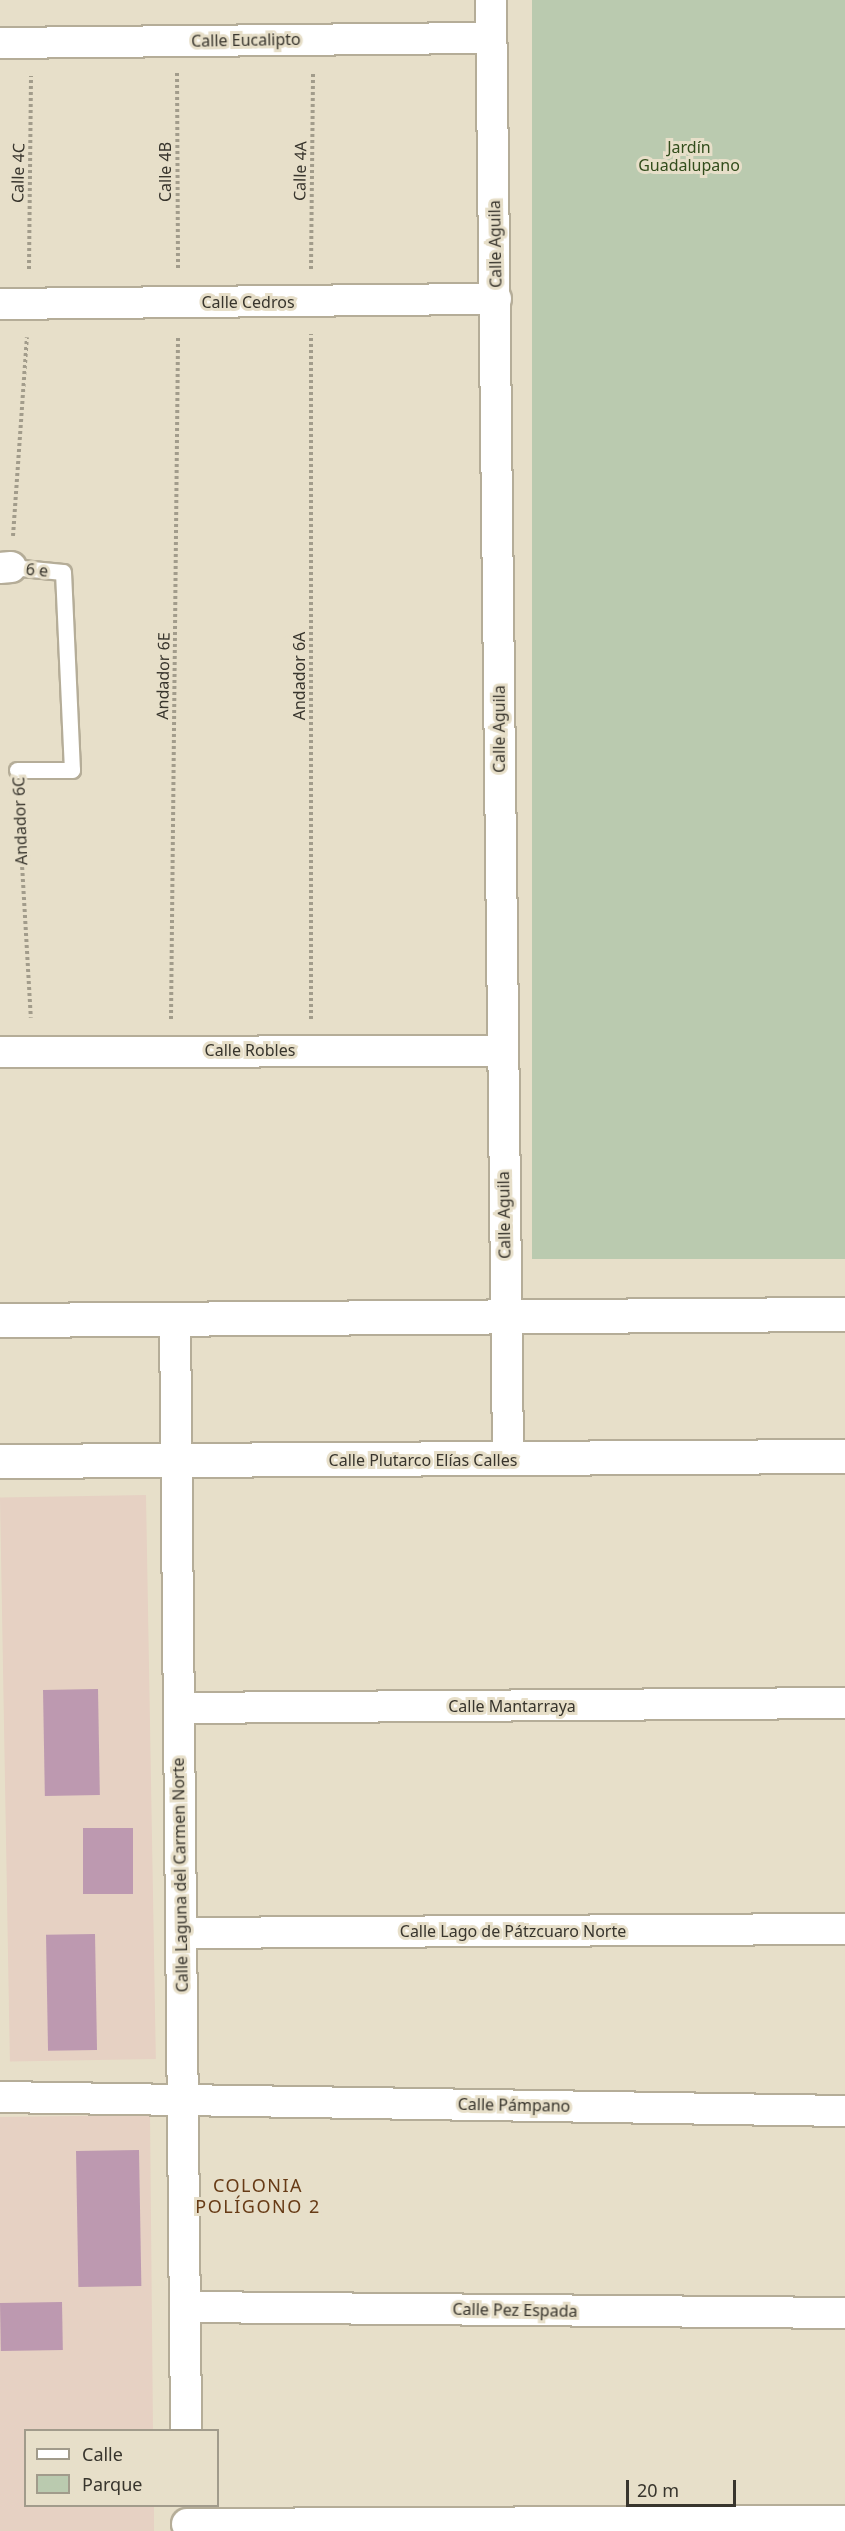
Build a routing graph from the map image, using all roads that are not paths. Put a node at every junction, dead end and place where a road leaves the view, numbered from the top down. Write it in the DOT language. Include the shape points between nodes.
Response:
graph roads {
  1 [pos="491,0"];
  2 [pos="491,38"];
  3 [pos="0,43"];
  4 [pos="496,299"];
  5 [pos="14,303"];
  6 [pos="5,568"];
  7 [pos="63,572"];
  8 [pos="17,770"];
  9 [pos="501,1051"];
  10 [pos="0,1052"];
  11 [pos="845,1314"];
  12 [pos="506,1316"];
  13 [pos="175,1319"];
  14 [pos="0,1320"];
  15 [pos="845,1456"];
  16 [pos="508,1459"];
  17 [pos="176,1460"];
  18 [pos="0,1461"];
  19 [pos="845,1703"];
  20 [pos="179,1708"];
  21 [pos="845,1929"];
  22 [pos="181,1933"];
  23 [pos="0,2097"];
  24 [pos="182,2099"];
  25 [pos="845,2111"];
  26 [pos="186,2307"];
  27 [pos="845,2313"];
  28 [pos="186,2429"];
  29 [pos="187,2520"];
  30 [pos="845,2522"];
  1 -- 2 [label="street, Calle Aguila"];
  2 -- 3 [label="street, Calle Eucalipto"];
  2 -- 4 [label="street, Calle Aguila"];
  4 -- 5 [label="street, Calle Cedros"];
  4 -- 9 [label="street, Calle Aguila"];
  6 -- 7 [label="lane, 6 e"];
  7 -- 8 [label="lane, Andador 6C" via="72,770"];
  9 -- 10 [label="street, Calle Robles"];
  9 -- 12 [label="street, Calle Aguila"];
  11 -- 12 [label="main road"];
  12 -- 13 [label="main road"];
  12 -- 16 [label="street, Calle Aguila"];
  13 -- 14 [label="main road"];
  13 -- 17 [label="street, Calle Laguna del Carmen Norte"];
  15 -- 16 [label="main road, Calle Plutarco Elías Calles"];
  16 -- 17 [label="main road, Calle Plutarco Elías Calles"];
  17 -- 18 [label="main road, Calle Plutarco Elías Calles"];
  17 -- 20 [label="street, Calle Laguna del Carmen Norte"];
  19 -- 20 [label="street, Calle Mantarraya"];
  20 -- 22 [label="street, Calle Laguna del Carmen Norte"];
  21 -- 22 [label="street, Calle Lago de Pátzcuaro Norte"];
  22 -- 24 [label="street, Calle Laguna del Carmen Norte"];
  23 -- 24 [label="street, Calle Pámpano"];
  24 -- 25 [label="street, Calle Pámpano"];
  24 -- 26 [label="street, Calle Laguna del Carmen Norte"];
  26 -- 27 [label="street, Calle Pez Espada"];
  26 -- 28 [label="street, Calle Laguna del Carmen Norte"];
  29 -- 30 [label="street"];
}
